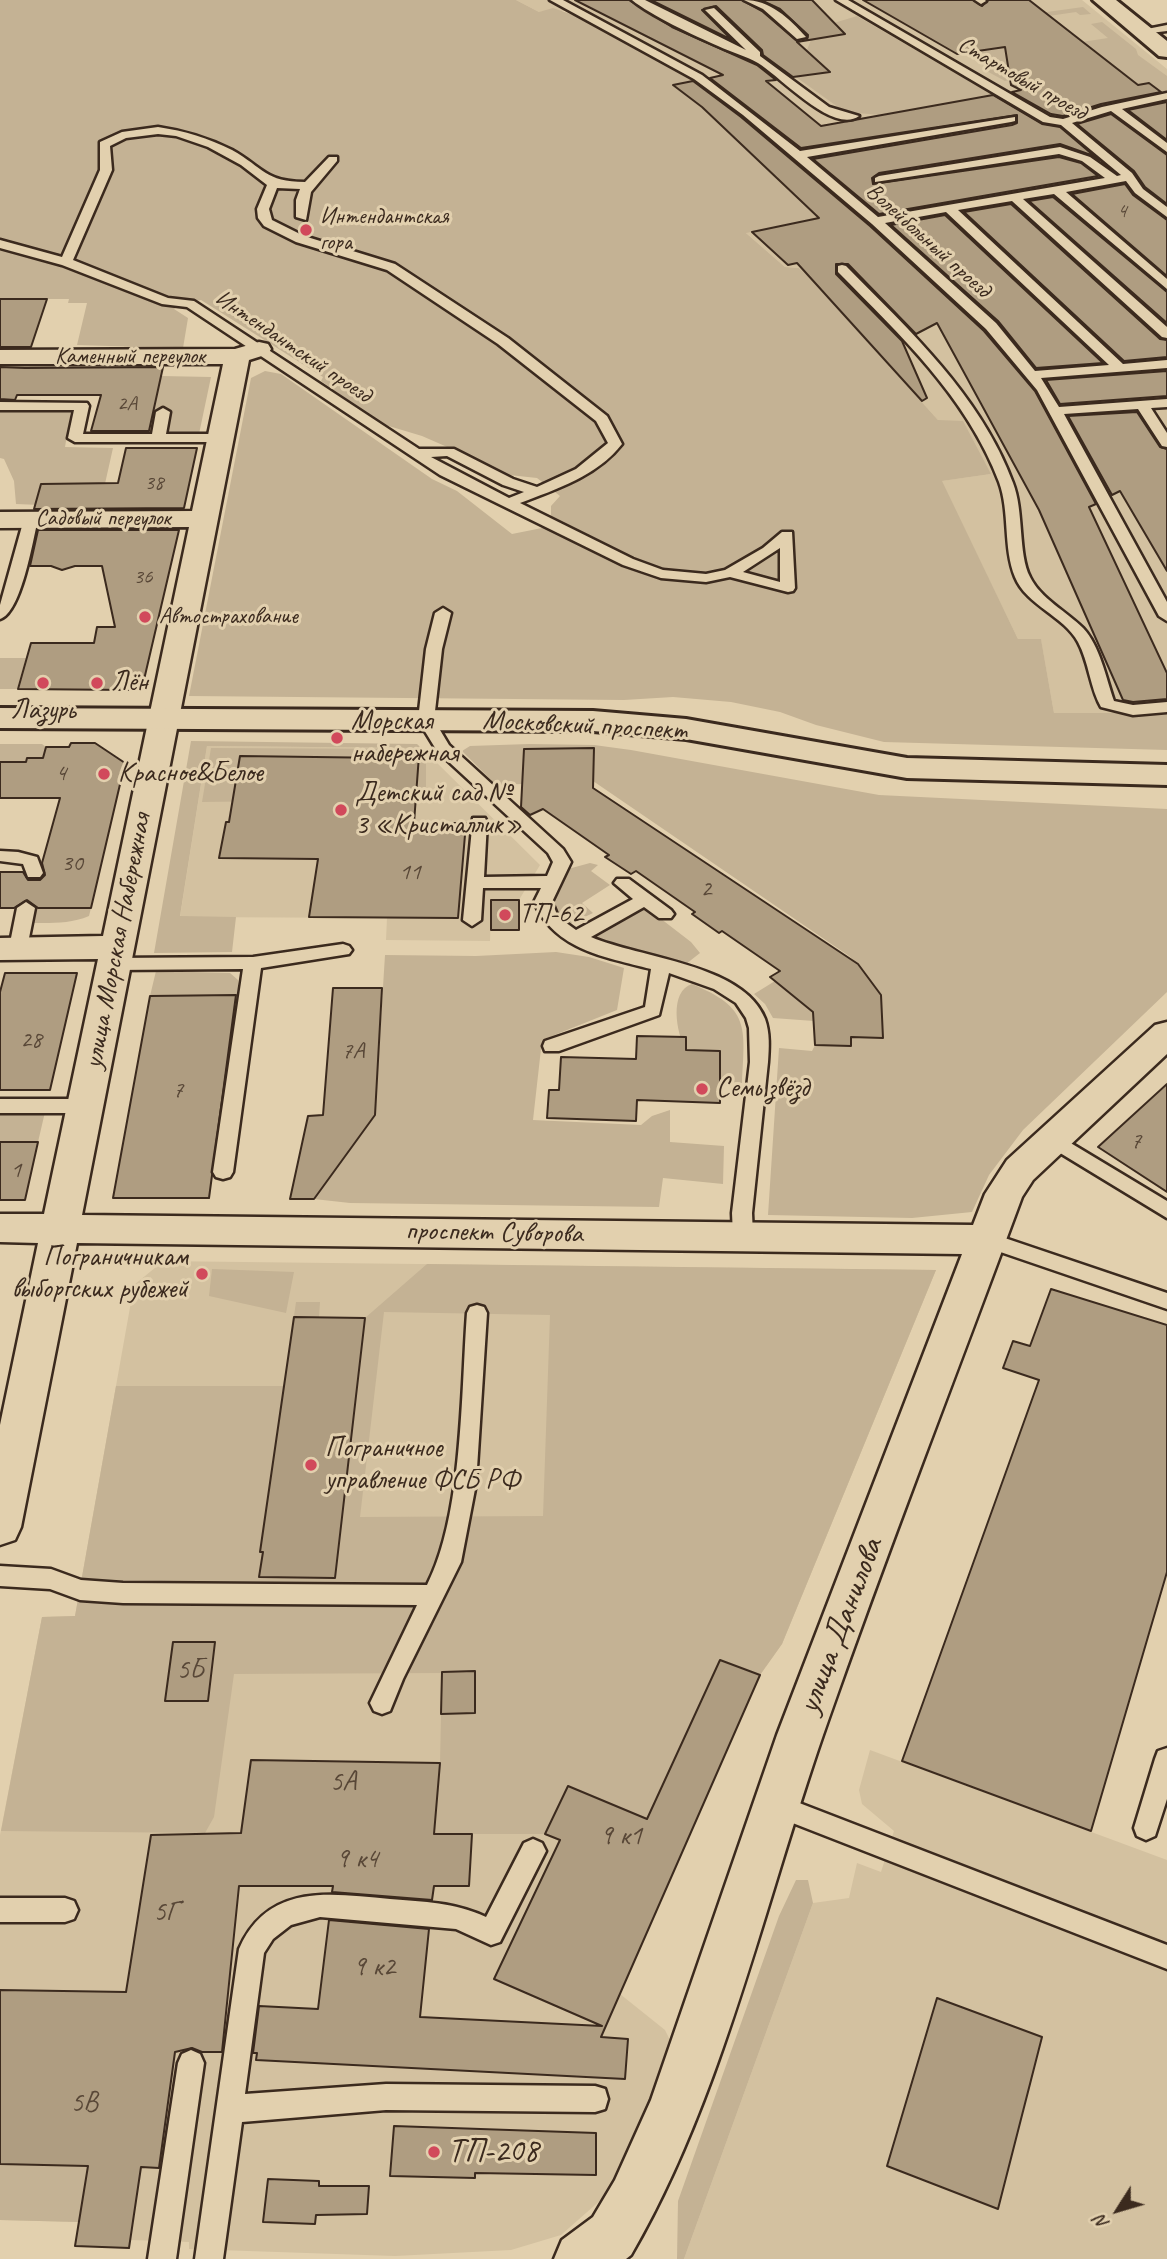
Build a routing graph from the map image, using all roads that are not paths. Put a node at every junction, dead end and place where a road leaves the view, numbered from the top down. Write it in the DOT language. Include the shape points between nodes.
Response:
graph roads {
  1 [pos="555,0"];
  2 [pos="637,0"];
  3 [pos="749,0"];
  4 [pos="841,0"];
  5 [pos="1103,0"];
  6 [pos="710,10"];
  7 [pos="729,27"];
  8 [pos="1167,28"];
  9 [pos="1142,31"];
  10 [pos="702,33"];
  11 [pos="801,37"];
  12 [pos="1167,51"];
  13 [pos="761,60"];
  14 [pos="1167,96"];
  15 [pos="1114,108"];
  16 [pos="853,116"];
  17 [pos="1011,119"];
  18 [pos="1064,122"];
  19 [pos="1167,149"];
  20 [pos="798,155"];
  21 [pos="333,159"];
  22 [pos="1130,177"];
  23 [pos="879,180"];
  24 [pos="1115,180"];
  25 [pos="273,184"];
  26 [pos="308,186"];
  27 [pos="1057,190"];
  28 [pos="1013,196"];
  29 [pos="947,207"];
  30 [pos="1167,214"];
  31 [pos="302,217"];
  32 [pos="876,221"];
  33 [pos="0,244"];
  34 [pos="66,262"];
  35 [pos="842,269"];
  36 [pos="1167,285"];
  37 [pos="1167,334"];
  38 [pos="248,353"];
  39 [pos="0,357"];
  40 [pos="1167,364"];
  41 [pos="1120,368"];
  42 [pos="1032,375"];
  43 [pos="1167,403"];
  44 [pos="1142,405"];
  45 [pos="0,406"];
  46 [pos="1056,411"];
  47 [pos="163,412"];
  48 [pos="221,438"];
  49 [pos="158,439"];
  50 [pos="1167,443"];
  51 [pos="416,453"];
  52 [pos="537,492"];
  53 [pos="511,502"];
  54 [pos="31,519"];
  55 [pos="206,519"];
  56 [pos="0,520"];
  57 [pos="730,573"];
  58 [pos="443,613"];
  59 [pos="0,614"];
  60 [pos="1167,617"];
  61 [pos="1167,708"];
  62 [pos="0,718"];
  63 [pos="164,718"];
  64 [pos="426,720"];
  65 [pos="1167,775"];
  66 [pos="479,822"];
  67 [pos="0,856"];
  68 [pos="34,873"];
  69 [pos="551,882"];
  70 [pos="475,883"];
  71 [pos="623,883"];
  72 [pos="645,898"];
  73 [pos="26,908"];
  74 [pos="666,914"];
  75 [pos="472,920"];
  76 [pos="576,938"];
  77 [pos="9,948"];
  78 [pos="343,950"];
  79 [pos="115,956"];
  80 [pos="253,963"];
  81 [pos="661,965"];
  82 [pos="1167,1034"];
  83 [pos="552,1046"];
  84 [pos="0,1106"];
  85 [pos="85,1106"];
  86 [pos="1054,1140"];
  87 [pos="223,1172"];
  88 [pos="1167,1211"];
  89 [pos="0,1228"];
  90 [pos="60,1228"];
  91 [pos="743,1236"];
  92 [pos="987,1240"];
  93 [pos="1167,1301"];
  94 [pos="477,1313"];
  95 [pos="0,1527"];
  96 [pos="0,1576"];
  97 [pos="435,1595"];
  98 [pos="382,1703"];
  99 [pos="1167,1759"];
  100 [pos="776,1805"];
  101 [pos="1146,1828"];
  102 [pos="533,1851"];
  103 [pos="0,1910"];
  104 [pos="65,1910"];
  105 [pos="1167,1957"];
  106 [pos="191,2063"];
  107 [pos="595,2099"];
  108 [pos="230,2109"];
  109 [pos="162,2259"];
  110 [pos="209,2259"];
  111 [pos="582,2259"];
  1 -- 20 [label="lane, Волейбольный проезд" via="698,77"];
  2 -- 10 [label="lane"];
  3 -- 11 [label="lane" via="767,7"];
  4 -- 18 [label="lane, Стартовый проезд" via="1047,120"];
  5 -- 9 [label="street"];
  6 -- 7 [label="lane"];
  7 -- 10 [label="lane"];
  7 -- 13 [label="lane"];
  8 -- 9 [label="lane"];
  9 -- 12 [label="street"];
  10 -- 13 [label="lane"];
  13 -- 16 [label="lane" via="825,109"];
  14 -- 15 [label="lane"];
  15 -- 18 [label="lane"];
  15 -- 19 [label="lane"];
  17 -- 20 [label="lane"];
  18 -- 22 [label="lane, Стартовый проезд"];
  20 -- 32 [label="lane, Волейбольный проезд"];
  21 -- 26 [label="lane"];
  22 -- 24 [label="lane"];
  22 -- 30 [label="lane, Стартовый проезд" via="1139,191"];
  23 -- 24 [label="lane" via="1060,150 1086,159"];
  24 -- 27 [label="lane"];
  25 -- 26 [label="lane"];
  25 -- 34 [label="lane" via="239,159 195,137 174,131 129,132 104,144 106,170"];
  25 -- 52 [label="lane" via="263,209 268,223 300,239 391,267 503,341 602,419 615,444 605,457"];
  26 -- 31 [label="lane" via="299,205"];
  27 -- 28 [label="lane"];
  27 -- 36 [label="lane"];
  28 -- 29 [label="lane"];
  28 -- 37 [label="lane"];
  29 -- 32 [label="lane"];
  29 -- 41 [label="lane"];
  32 -- 42 [label="lane, Волейбольный проезд" via="991,326"];
  33 -- 34 [label="lane, Интендантский проезд"];
  34 -- 38 [label="lane, Интендантский проезд" via="166,301 190,304"];
  35 -- 61 [label="lane" via="926,355 972,414 1009,491 1022,577 1086,643 1107,704 1133,710"];
  38 -- 39 [label="street, Каменный переулок"];
  38 -- 48 [label="street, улица Морская Набережная"];
  38 -- 51 [label="lane, Интендантский проезд"];
  40 -- 41 [label="lane"];
  41 -- 42 [label="lane"];
  42 -- 46 [label="lane, Волейбольный проезд"];
  43 -- 44 [label="lane"];
  44 -- 46 [label="lane"];
  44 -- 50 [label="lane"];
  45 -- 49 [label="lane" via="82,405 75,438"];
  46 -- 60 [label="lane, Волейбольный проезд"];
  47 -- 49 [label="lane"];
  48 -- 49 [label="lane"];
  48 -- 55 [label="street, улица Морская Набережная"];
  51 -- 52 [label="lane" via="449,452"];
  51 -- 53 [label="lane, Интендантский проезд" via="445,472"];
  52 -- 53 [label="lane"];
  53 -- 57 [label="lane, Интендантский проезд" via="628,562 661,573 706,578"];
  54 -- 55 [label="street, Садовый переулок"];
  54 -- 56 [label="street, Садовый переулок"];
  54 -- 59 [label="lane" via="8,605"];
  55 -- 63 [label="street, улица Морская Набережная"];
  58 -- 64 [label="lane"];
  62 -- 63 [label="street, Московский проспект"];
  63 -- 64 [label="street, Московский проспект"];
  63 -- 79 [label="street, улица Морская Набережная"];
  64 -- 65 [label="street, Московский проспект" via="593,721 685,729 908,768"];
  64 -- 69 [label="lane" via="443,748 554,849 562,862"];
  66 -- 70 [label="lane"];
  67 -- 68 [label="lane" via="32,862"];
  69 -- 70 [label="lane"];
  69 -- 76 [label="lane" via="543,902 551,920"];
  70 -- 75 [label="lane"];
  71 -- 72 [label="lane"];
  72 -- 74 [label="lane"];
  72 -- 76 [label="lane"];
  73 -- 77 [label="lane"];
  76 -- 81 [label="lane"];
  77 -- 79 [label="street"];
  78 -- 80 [label="lane"];
  79 -- 80 [label="lane"];
  79 -- 85 [label="street, улица Морская Набережная"];
  80 -- 87 [label="lane"];
  81 -- 83 [label="lane" via="653,1011"];
  81 -- 91 [label="lane" via="709,980 740,996 754,1015 760,1044"];
  82 -- 86 [label="street, улица Данилова"];
  84 -- 85 [label="lane"];
  85 -- 90 [label="street, улица Морская Набережная"];
  86 -- 88 [label="lane"];
  86 -- 92 [label="street, улица Данилова" via="1020,1170 1004,1194"];
  89 -- 90 [label="street, проспект Суворова"];
  90 -- 91 [label="street, проспект Суворова"];
  90 -- 95 [label="street, улица Морская Набережная"];
  91 -- 92 [label="street, проспект Суворова"];
  92 -- 93 [label="lane"];
  92 -- 100 [label="street, улица Данилова"];
  94 -- 97 [label="lane" via="465,1483 450,1562"];
  96 -- 97 [label="lane" via="51,1579 80,1590 123,1593"];
  97 -- 98 [label="lane"];
  99 -- 101 [label="lane"];
  100 -- 105 [label="lane"];
  100 -- 111 [label="street, улица Данилова" via="674,2107 618,2227"];
  102 -- 108 [label="lane" via="491,1933 458,1917 320,1905 284,1915 264,1930 252,1949"];
  103 -- 104 [label="lane"];
  106 -- 109 [label="lane"];
  107 -- 108 [label="lane" via="386,2097"];
  108 -- 110 [label="lane"];
}
